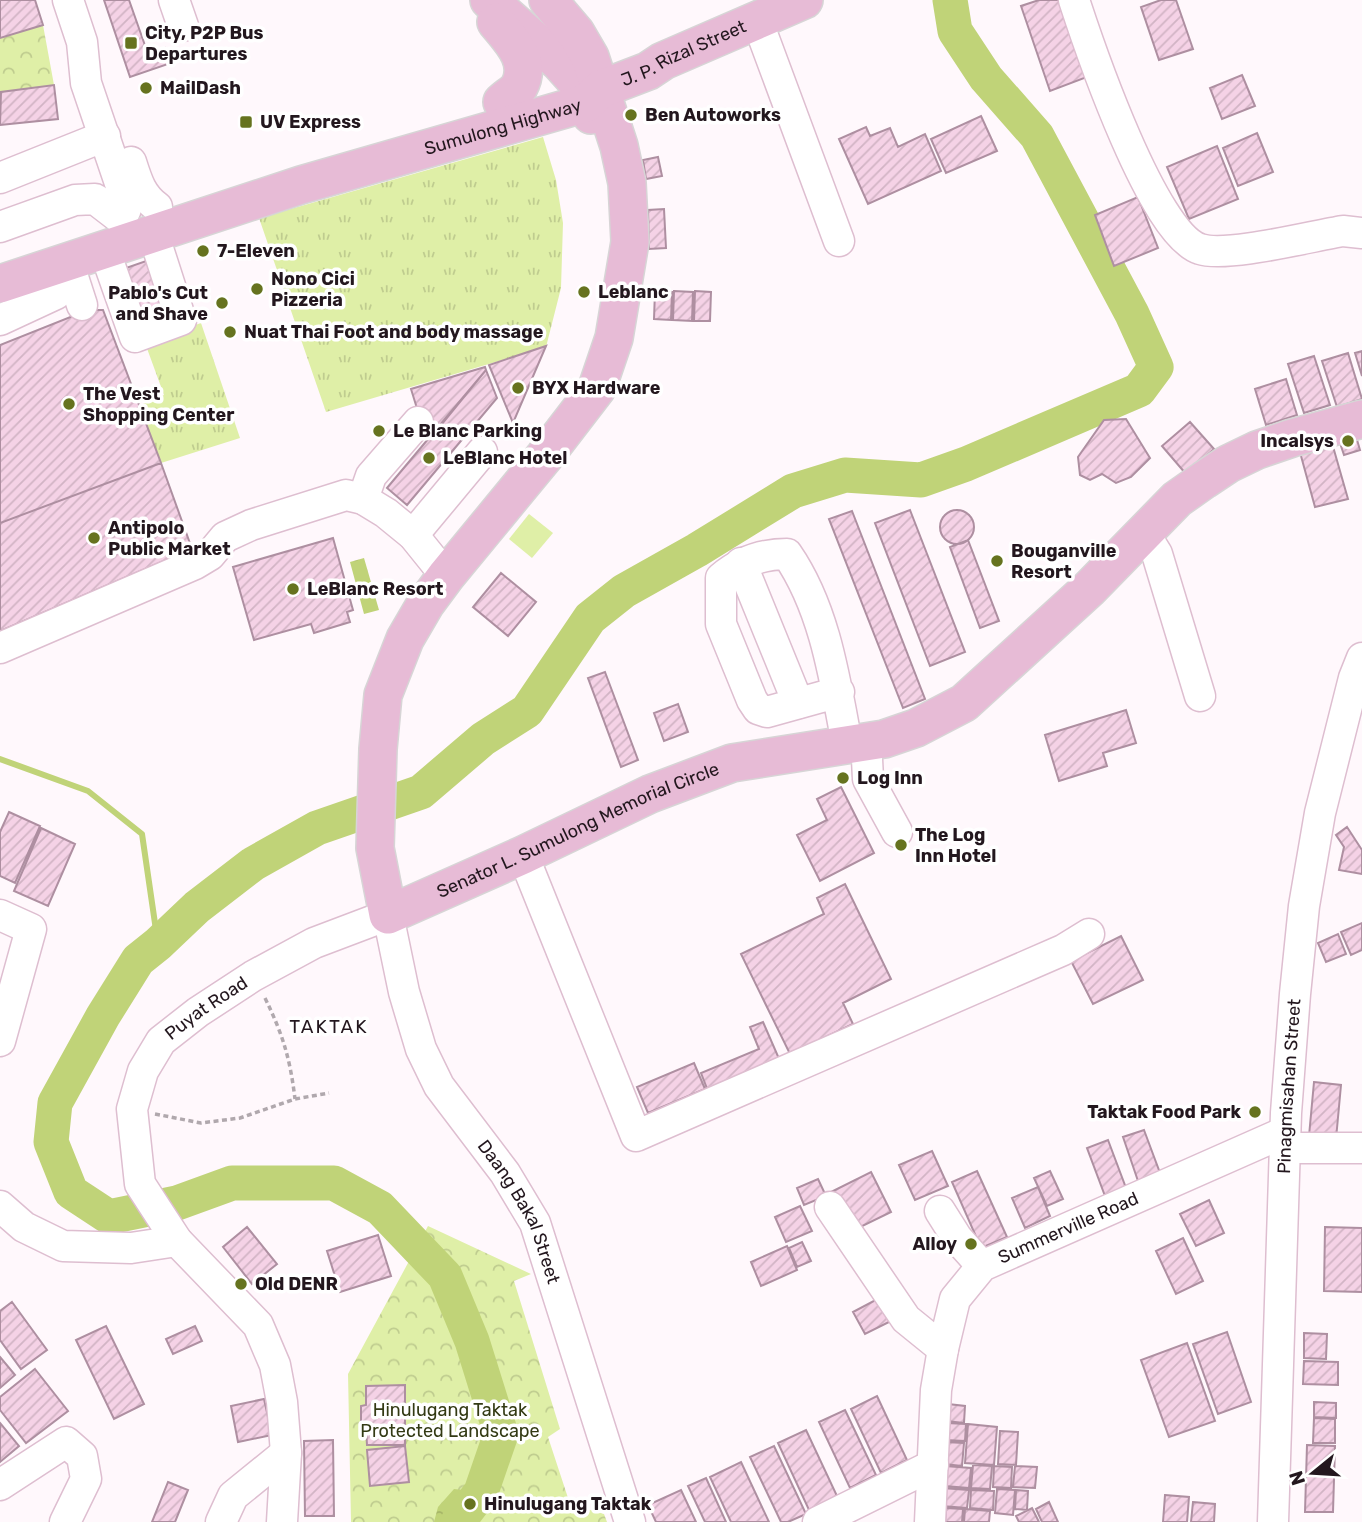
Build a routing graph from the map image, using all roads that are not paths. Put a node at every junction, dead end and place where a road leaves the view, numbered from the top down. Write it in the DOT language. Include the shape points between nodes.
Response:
graph roads {
  1 [pos="68,0"];
  2 [pos="476,0"];
  3 [pos="489,0"];
  4 [pos="549,0"];
  5 [pos="804,0"];
  6 [pos="1074,0"];
  7 [pos="761,12"];
  8 [pos="82,42"];
  9 [pos="663,61"];
  10 [pos="589,92"];
  11 [pos="502,102"];
  12 [pos="105,136"];
  13 [pos="0,178"];
  14 [pos="0,227"];
  15 [pos="1362,233"];
  16 [pos="113,240"];
  17 [pos="839,241"];
  18 [pos="0,261"];
  19 [pos="0,284"];
  20 [pos="82,305"];
  21 [pos="0,320"];
  22 [pos="1362,419"];
  23 [pos="418,422"];
  24 [pos="482,452"];
  25 [pos="363,499"];
  26 [pos="1144,533"];
  27 [pos="413,535"];
  28 [pos="741,563"];
  29 [pos="446,576"];
  30 [pos="0,648"];
  31 [pos="1362,658"];
  32 [pos="839,692"];
  33 [pos="1200,696"];
  34 [pos="798,704"];
  35 [pos="854,744"];
  36 [pos="897,832"];
  37 [pos="523,855"];
  38 [pos="0,915"];
  39 [pos="388,915"];
  40 [pos="1089,934"];
  41 [pos="1,1035"];
  42 [pos="1285,1140"];
  43 [pos="1362,1148"];
  44 [pos="0,1206"];
  45 [pos="830,1207"];
  46 [pos="940,1212"];
  47 [pos="173,1236"];
  48 [pos="982,1266"];
  49 [pos="943,1349"];
  50 [pos="286,1453"];
  51 [pos="933,1465"];
  52 [pos="0,1485"];
  53 [pos="65,1522"];
  54 [pos="221,1522"];
  55 [pos="282,1522"];
  56 [pos="630,1522"];
  57 [pos="818,1522"];
  58 [pos="930,1522"];
  59 [pos="1273,1522"];
  1 -- 8 [label="street"];
  2 -- 11 [label="main road" via="520,51 523,73 519,88"];
  3 -- 10 [label="main road"];
  4 -- 9 [label="main road" via="583,28 620,69"];
  4 -- 10 [label="main road" via="590,57"];
  5 -- 7 [label="main road, J. P. Rizal Street"];
  6 -- 15 [label="street" via="1141,172 1176,231 1187,241 1199,249 1220,252 1343,231"];
  7 -- 9 [label="main road, J. P. Rizal Street"];
  7 -- 17 [label="street"];
  8 -- 12 [label="street" via="86,83"];
  8 -- 16 [label="street" via="102,75 147,200"];
  9 -- 10 [label="main road, J. P. Rizal Street"];
  10 -- 11 [label="main road, Sumulong Highway"];
  10 -- 16 [label="main road, Sumulong Highway"];
  10 -- 29 [label="main road" via="613,186 622,288 614,338 597,388"];
  11 -- 16 [label="main road, Sumulong Highway"];
  12 -- 13 [label="street"];
  12 -- 16 [label="street" via="126,209"];
  14 -- 16 [label="street" via="75,200 95,199"];
  16 -- 18 [label="main road, Sumulong Highway"];
  16 -- 19 [label="main road, Sumulong Highway"];
  16 -- 20 [label="street"];
  16 -- 21 [label="street" via="56,293"];
  22 -- 26 [label="main road, Senator L. Sumulong Memorial Circle" via="1280,442 1228,464 1177,499"];
  23 -- 25 [label="street" via="371,476"];
  24 -- 27 [label="street"];
  25 -- 27 [label="street"];
  25 -- 30 [label="street" via="345,495 251,525 225,537 195,564"];
  26 -- 33 [label="street" via="1157,554"];
  26 -- 35 [label="main road, Senator L. Sumulong Memorial Circle" via="964,703 916,729"];
  27 -- 29 [label="street"];
  28 -- 32 [label="street" via="786,554 799,572"];
  28 -- 34 [label="street"];
  28 -- 34 [label="street" via="721,578 721,624 758,709 766,712"];
  29 -- 39 [label="main road" via="405,639 383,695 375,848"];
  31 -- 42 [label="street, Pinagmisahan Street" via="1320,813 1304,906"];
  32 -- 34 [label="street"];
  32 -- 35 [label="street"];
  35 -- 36 [label="street" via="867,759 868,779"];
  35 -- 37 [label="main road, Senator L. Sumulong Memorial Circle" via="732,763 650,794"];
  37 -- 39 [label="main road, Senator L. Sumulong Memorial Circle"];
  37 -- 40 [label="street" via="636,1136 1063,950"];
  38 -- 41 [label="street" via="31,929"];
  39 -- 47 [label="street, Puyat Road" via="314,943 253,976 162,1041 143,1071 132,1109 140,1184"];
  39 -- 56 [label="street, Daang Bakal Street" via="421,1049 439,1086 505,1172 535,1223"];
  42 -- 43 [label="street"];
  42 -- 48 [label="street, Summerville Road"];
  42 -- 59 [label="street, Pinagmisahan Street"];
  44 -- 47 [label="street" via="24,1227 63,1247 131,1248"];
  45 -- 49 [label="street" via="906,1319"];
  46 -- 48 [label="street"];
  47 -- 50 [label="street" via="258,1325 275,1365"];
  48 -- 49 [label="street, Summerville Road" via="955,1299"];
  49 -- 51 [label="street, Summerville Road"];
  50 -- 54 [label="street" via="233,1496"];
  50 -- 55 [label="street"];
  51 -- 57 [label="street"];
  51 -- 58 [label="street, Summerville Road"];
  52 -- 53 [label="street" via="66,1442 82,1456 86,1479"];
}
